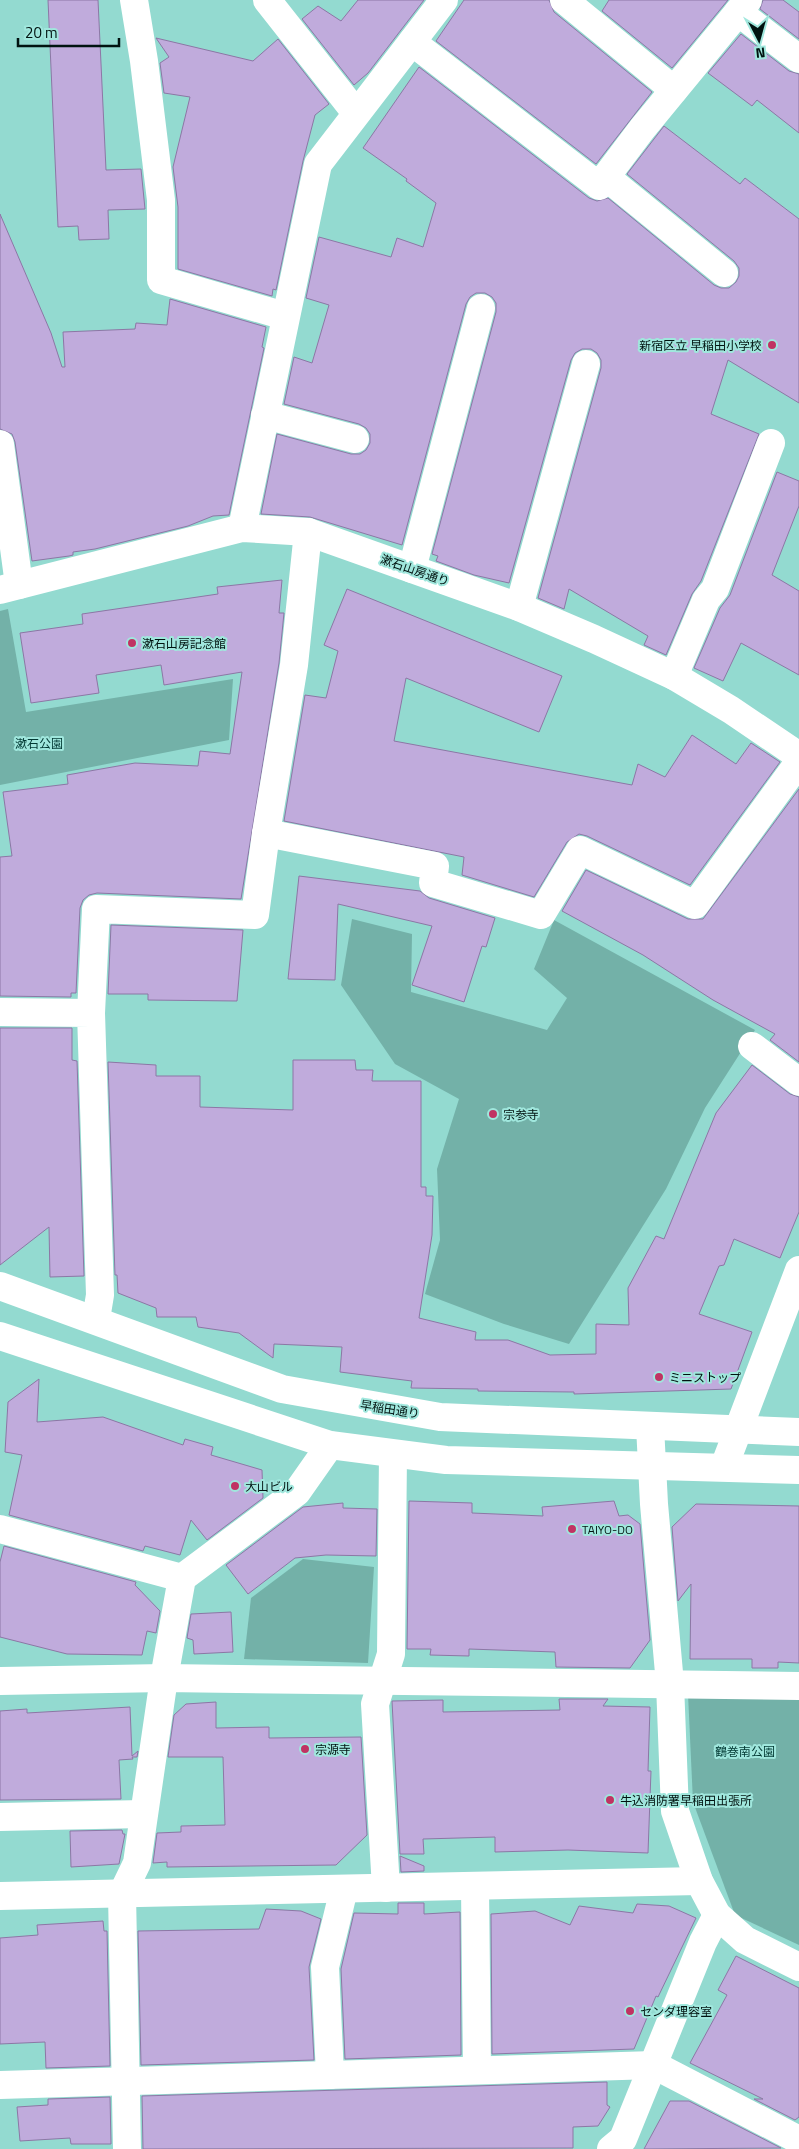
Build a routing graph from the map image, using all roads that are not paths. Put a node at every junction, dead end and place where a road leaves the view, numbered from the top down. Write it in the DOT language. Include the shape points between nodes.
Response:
graph roads {
  1 [pos="134,0"];
  2 [pos="267,0"];
  3 [pos="444,0"];
  4 [pos="564,0"];
  5 [pos="743,6"];
  6 [pos="412,42"];
  7 [pos="799,59"];
  8 [pos="674,90"];
  9 [pos="356,113"];
  10 [pos="606,177"];
  11 [pos="724,273"];
  12 [pos="482,308"];
  13 [pos="285,316"];
  14 [pos="586,364"];
  15 [pos="265,415"];
  16 [pos="355,439"];
  17 [pos="772,443"];
  18 [pos="0,444"];
  19 [pos="242,528"];
  20 [pos="308,532"];
  21 [pos="412,569"];
  22 [pos="9,587"];
  23 [pos="519,607"];
  24 [pos="674,676"];
  25 [pos="799,756"];
  26 [pos="799,762"];
  27 [pos="266,833"];
  28 [pos="0,1012"];
  29 [pos="91,1014"];
  30 [pos="752,1046"];
  31 [pos="799,1082"];
  32 [pos="799,1270"];
  33 [pos="0,1286"];
  34 [pos="96,1319"];
  35 [pos="0,1336"];
  36 [pos="650,1426"];
  37 [pos="738,1430"];
  38 [pos="799,1432"];
  39 [pos="330,1445"];
  40 [pos="393,1454"];
  41 [pos="652,1466"];
  42 [pos="724,1467"];
  43 [pos="799,1470"];
  44 [pos="0,1529"];
  45 [pos="182,1578"];
  46 [pos="164,1678"];
  47 [pos="0,1681"];
  48 [pos="382,1682"];
  49 [pos="670,1684"];
  50 [pos="799,1686"];
  51 [pos="143,1814"];
  52 [pos="0,1817"];
  53 [pos="699,1881"];
  54 [pos="475,1887"];
  55 [pos="386,1888"];
  56 [pos="344,1889"];
  57 [pos="122,1894"];
  58 [pos="0,1896"];
  59 [pos="716,1915"];
  60 [pos="799,1967"];
  61 [pos="654,2065"];
  62 [pos="477,2070"];
  63 [pos="330,2075"];
  64 [pos="126,2081"];
  65 [pos="0,2085"];
  66 [pos="799,2140"];
  67 [pos="127,2149"];
  68 [pos="612,2149"];
  1 -- 13 [label="street" via="161,200 161,280"];
  2 -- 9 [label="street"];
  3 -- 6 [label="street"];
  4 -- 8 [label="street"];
  5 -- 7 [label="street"];
  5 -- 8 [label="street"];
  6 -- 9 [label="street"];
  6 -- 10 [label="street" via="599,186"];
  8 -- 10 [label="street"];
  9 -- 13 [label="street" via="318,164"];
  10 -- 11 [label="street"];
  12 -- 21 [label="street"];
  13 -- 15 [label="street"];
  14 -- 23 [label="street"];
  15 -- 16 [label="street"];
  15 -- 19 [label="street"];
  17 -- 24 [label="street" via="715,589 706,600"];
  18 -- 22 [label="street"];
  19 -- 20 [label="street, 漱石山房通り"];
  19 -- 22 [label="street, 漱石山房通り"];
  20 -- 21 [label="street, 漱石山房通り"];
  20 -- 27 [label="street" via="294,665"];
  21 -- 23 [label="street, 漱石山房通り"];
  23 -- 24 [label="street, 漱石山房通り"];
  24 -- 25 [label="street, 漱石山房通り"];
  26 -- 27 [label="street" via="695,905 580,850 541,915 433,883 436,866"];
  27 -- 29 [label="street" via="255,914 96,909"];
  28 -- 29 [label="street"];
  29 -- 34 [label="street" via="100,1295"];
  30 -- 31 [label="street"];
  32 -- 37 [label="street"];
  33 -- 34 [label="street, 早稲田通り"];
  34 -- 36 [label="street, 早稲田通り" via="291,1391 440,1417"];
  35 -- 39 [label="street"];
  36 -- 37 [label="street, 早稲田通り"];
  36 -- 41 [label="street"];
  37 -- 38 [label="street, 早稲田通り"];
  37 -- 42 [label="street"];
  39 -- 40 [label="street"];
  39 -- 45 [label="street" via="297,1492"];
  40 -- 41 [label="street" via="446,1460"];
  40 -- 48 [label="street" via="391,1654"];
  41 -- 42 [label="street"];
  41 -- 49 [label="street"];
  42 -- 43 [label="street"];
  44 -- 45 [label="street"];
  45 -- 46 [label="street"];
  46 -- 47 [label="street"];
  46 -- 48 [label="street"];
  46 -- 51 [label="street"];
  48 -- 49 [label="street"];
  48 -- 55 [label="street" via="375,1704"];
  49 -- 50 [label="street"];
  49 -- 53 [label="street" via="675,1811"];
  51 -- 52 [label="street"];
  51 -- 57 [label="street" via="137,1863"];
  53 -- 54 [label="street"];
  53 -- 59 [label="street"];
  54 -- 55 [label="street"];
  54 -- 62 [label="street"];
  55 -- 56 [label="street"];
  56 -- 57 [label="street"];
  56 -- 63 [label="street" via="325,1967"];
  57 -- 58 [label="street"];
  57 -- 64 [label="street"];
  59 -- 60 [label="street" via="745,1940"];
  59 -- 61 [label="street"];
  61 -- 62 [label="street"];
  61 -- 66 [label="street"];
  61 -- 68 [label="street" via="623,2139"];
  62 -- 63 [label="street"];
  63 -- 64 [label="street"];
  64 -- 65 [label="street"];
  64 -- 67 [label="street"];
}
